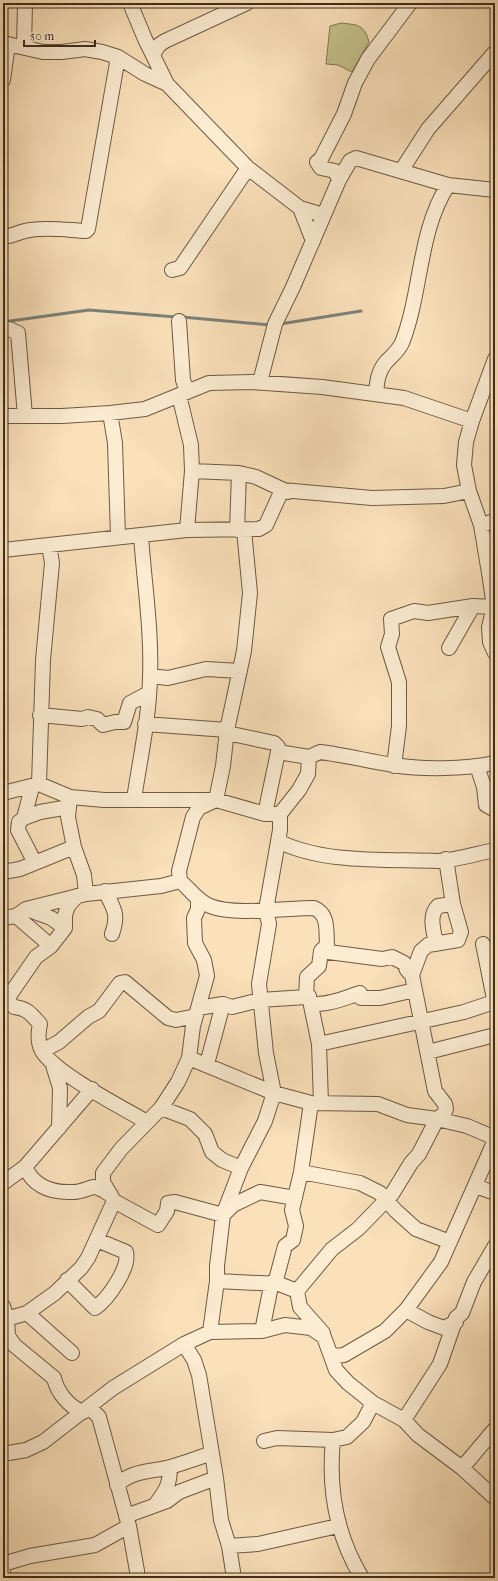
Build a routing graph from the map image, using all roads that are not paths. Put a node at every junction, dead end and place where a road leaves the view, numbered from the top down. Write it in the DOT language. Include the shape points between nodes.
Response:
graph roads {
  1 [pos="25,3"];
  2 [pos="130,3"];
  3 [pos="247,3"];
  4 [pos="410,3"];
  5 [pos="144,39"];
  6 [pos="165,41"];
  7 [pos="5,43"];
  8 [pos="24,47"];
  9 [pos="495,52"];
  10 [pos="118,57"];
  11 [pos="154,59"];
  12 [pos="145,74"];
  13 [pos="3,80"];
  14 [pos="167,84"];
  15 [pos="248,168"];
  16 [pos="400,171"];
  17 [pos="338,180"];
  18 [pos="448,185"];
  19 [pos="495,190"];
  20 [pos="300,208"];
  21 [pos="323,215"];
  22 [pos="3,237"];
  23 [pos="313,241"];
  24 [pos="172,270"];
  25 [pos="179,321"];
  26 [pos="3,330"];
  27 [pos="495,359"];
  28 [pos="260,382"];
  29 [pos="489,389"];
  30 [pos="183,393"];
  31 [pos="376,394"];
  32 [pos="110,413"];
  33 [pos="3,416"];
  34 [pos="25,416"];
  35 [pos="472,421"];
  36 [pos="192,471"];
  37 [pos="238,473"];
  38 [pos="469,491"];
  39 [pos="288,492"];
  40 [pos="495,521"];
  41 [pos="481,525"];
  42 [pos="187,530"];
  43 [pos="240,530"];
  44 [pos="141,535"];
  45 [pos="118,536"];
  46 [pos="49,545"];
  47 [pos="3,550"];
  48 [pos="473,606"];
  49 [pos="494,607"];
  50 [pos="449,648"];
  51 [pos="495,653"];
  52 [pos="240,671"];
  53 [pos="150,676"];
  54 [pos="149,693"];
  55 [pos="40,715"];
  56 [pos="145,724"];
  57 [pos="227,732"];
  58 [pos="278,752"];
  59 [pos="309,757"];
  60 [pos="495,763"];
  61 [pos="394,766"];
  62 [pos="477,766"];
  63 [pos="35,785"];
  64 [pos="3,793"];
  65 [pos="134,799"];
  66 [pos="216,800"];
  67 [pos="69,807"];
  68 [pos="495,810"];
  69 [pos="265,814"];
  70 [pos="280,814"];
  71 [pos="24,818"];
  72 [pos="278,841"];
  73 [pos="74,847"];
  74 [pos="495,850"];
  75 [pos="446,859"];
  76 [pos="35,863"];
  77 [pos="3,872"];
  78 [pos="180,881"];
  79 [pos="105,891"];
  80 [pos="82,895"];
  81 [pos="198,899"];
  82 [pos="454,904"];
  83 [pos="266,910"];
  84 [pos="15,914"];
  85 [pos="65,928"];
  86 [pos="112,934"];
  87 [pos="436,944"];
  88 [pos="483,944"];
  89 [pos="51,946"];
  90 [pos="321,952"];
  91 [pos="412,975"];
  92 [pos="492,977"];
  93 [pos="416,996"];
  94 [pos="311,999"];
  95 [pos="260,1000"];
  96 [pos="495,1003"];
  97 [pos="7,1004"];
  98 [pos="223,1004"];
  99 [pos="197,1012"];
  100 [pos="414,1023"];
  101 [pos="495,1035"];
  102 [pos="319,1044"];
  103 [pos="42,1051"];
  104 [pos="428,1052"];
  105 [pos="189,1058"];
  106 [pos="51,1061"];
  107 [pos="207,1064"];
  108 [pos="92,1089"];
  109 [pos="274,1092"];
  110 [pos="316,1103"];
  111 [pos="161,1108"];
  112 [pos="437,1119"];
  113 [pos="147,1122"];
  114 [pos="59,1128"];
  115 [pos="495,1139"];
  116 [pos="26,1166"];
  117 [pos="241,1168"];
  118 [pos="301,1172"];
  119 [pos="3,1184"];
  120 [pos="475,1186"];
  121 [pos="495,1193"];
  122 [pos="113,1198"];
  123 [pos="294,1198"];
  124 [pos="385,1200"];
  125 [pos="223,1216"];
  126 [pos="97,1240"];
  127 [pos="450,1242"];
  128 [pos="495,1246"];
  129 [pos="67,1280"];
  130 [pos="217,1281"];
  131 [pos="270,1284"];
  132 [pos="297,1291"];
  133 [pos="406,1310"];
  134 [pos="27,1313"];
  135 [pos="4,1315"];
  136 [pos="456,1322"];
  137 [pos="262,1331"];
  138 [pos="210,1332"];
  139 [pos="324,1337"];
  140 [pos="184,1344"];
  141 [pos="72,1353"];
  142 [pos="330,1353"];
  143 [pos="373,1403"];
  144 [pos="89,1407"];
  145 [pos="404,1420"];
  146 [pos="495,1429"];
  147 [pos="333,1440"];
  148 [pos="264,1441"];
  149 [pos="212,1453"];
  150 [pos="3,1454"];
  151 [pos="170,1467"];
  152 [pos="462,1468"];
  153 [pos="216,1478"];
  154 [pos="117,1485"];
  155 [pos="495,1498"];
  156 [pos="155,1506"];
  157 [pos="127,1521"];
  158 [pos="338,1526"];
  159 [pos="229,1546"];
  160 [pos="3,1564"];
  161 [pos="3,1572"];
  162 [pos="5,1578"];
  163 [pos="137,1578"];
  164 [pos="234,1578"];
  165 [pos="362,1578"];
  1 -- 8 [label="street"];
  2 -- 5 [label="street"];
  3 -- 6 [label="street"];
  4 -- 17 [label="street" via="368,59 355,83 344,114 321,159 317,162 321,168 335,171"];
  5 -- 6 [label="street"];
  5 -- 11 [label="street"];
  6 -- 11 [label="street" via="159,45"];
  7 -- 8 [label="street"];
  7 -- 13 [label="street"];
  8 -- 10 [label="street" via="43,52 85,49"];
  9 -- 16 [label="street" via="428,130"];
  10 -- 12 [label="street"];
  10 -- 22 [label="street" via="88,229 86,231 46,228"];
  11 -- 12 [label="street"];
  11 -- 14 [label="street"];
  12 -- 14 [label="street"];
  14 -- 15 [label="street"];
  15 -- 20 [label="street"];
  15 -- 24 [label="street" via="180,268"];
  16 -- 17 [label="street" via="356,158 350,161"];
  16 -- 18 [label="street"];
  17 -- 21 [label="street"];
  18 -- 19 [label="street"];
  18 -- 31 [label="street" via="440,197 424,248 410,320 401,345 378,375"];
  20 -- 21 [label="street"];
  20 -- 23 [label="street"];
  21 -- 23 [label="street"];
  23 -- 28 [label="street" via="275,324"];
  25 -- 30 [label="street"];
  26 -- 34 [label="street" via="10,328 18,333"];
  27 -- 29 [label="street"];
  28 -- 30 [label="street" via="210,383"];
  28 -- 31 [label="street"];
  29 -- 35 [label="street"];
  30 -- 32 [label="street" via="145,408"];
  30 -- 36 [label="street"];
  31 -- 35 [label="street" via="404,398"];
  32 -- 34 [label="street"];
  32 -- 45 [label="street" via="115,443"];
  33 -- 34 [label="street"];
  35 -- 38 [label="street" via="466,442 464,465"];
  36 -- 37 [label="street"];
  36 -- 42 [label="street"];
  37 -- 39 [label="street"];
  37 -- 43 [label="street"];
  38 -- 39 [label="street" via="416,498 372,498 308,491"];
  38 -- 41 [label="street"];
  39 -- 43 [label="street" via="282,490 266,525 259,529"];
  40 -- 41 [label="street"];
  41 -- 49 [label="street"];
  42 -- 43 [label="street"];
  42 -- 44 [label="street"];
  43 -- 52 [label="street" via="250,593"];
  44 -- 45 [label="street"];
  44 -- 53 [label="street" via="150,634"];
  45 -- 46 [label="street"];
  46 -- 47 [label="street"];
  46 -- 55 [label="street" via="52,563"];
  48 -- 49 [label="street"];
  48 -- 50 [label="street"];
  48 -- 61 [label="street" via="428,613 414,611 391,619 392,634 388,647 399,682 399,726"];
  49 -- 51 [label="street" via="489,627 490,642"];
  52 -- 53 [label="street" via="206,669 168,678"];
  52 -- 57 [label="street"];
  53 -- 54 [label="street"];
  54 -- 55 [label="street" via="130,703 124,722 104,725 97,719 88,717 82,719"];
  54 -- 56 [label="street"];
  55 -- 63 [label="street"];
  56 -- 57 [label="street"];
  56 -- 65 [label="street"];
  57 -- 58 [label="street" via="274,744 278,747"];
  57 -- 66 [label="street"];
  58 -- 59 [label="street"];
  58 -- 69 [label="street"];
  59 -- 61 [label="street" via="320,752"];
  59 -- 70 [label="street" via="308,774"];
  60 -- 62 [label="street"];
  61 -- 62 [label="street"];
  62 -- 68 [label="street" via="484,787 486,805"];
  63 -- 64 [label="street"];
  63 -- 67 [label="street"];
  63 -- 71 [label="street"];
  65 -- 66 [label="street"];
  65 -- 67 [label="street" via="104,800"];
  66 -- 69 [label="street"];
  66 -- 78 [label="street" via="199,808 193,817 179,871"];
  67 -- 71 [label="street"];
  67 -- 73 [label="street"];
  69 -- 70 [label="street"];
  70 -- 72 [label="street"];
  71 -- 76 [label="street" via="19,822 18,830"];
  72 -- 75 [label="street" via="291,847 340,858 438,861"];
  72 -- 83 [label="street"];
  73 -- 76 [label="street"];
  73 -- 80 [label="street" via="84,875"];
  74 -- 75 [label="street"];
  75 -- 82 [label="street"];
  76 -- 77 [label="street"];
  78 -- 79 [label="street" via="161,886"];
  78 -- 81 [label="street" via="192,890"];
  79 -- 80 [label="street"];
  79 -- 86 [label="street" via="115,910 116,919"];
  80 -- 84 [label="street"];
  80 -- 85 [label="street" via="68,906"];
  81 -- 83 [label="street" via="210,906 225,909"];
  81 -- 99 [label="street" via="198,909 194,918 195,943 204,960 207,976"];
  82 -- 87 [label="street" via="438,906 433,911"];
  82 -- 87 [label="street" via="461,932 458,940"];
  83 -- 90 [label="street" via="320,910 324,916 326,945"];
  83 -- 95 [label="street" via="269,924 259,984"];
  84 -- 85 [label="street" via="51,918"];
  84 -- 89 [label="street"];
  85 -- 89 [label="street"];
  87 -- 91 [label="street" via="428,945 422,951"];
  88 -- 92 [label="street"];
  89 -- 97 [label="street" via="36,957"];
  90 -- 91 [label="street" via="382,959 392,957 404,963"];
  90 -- 94 [label="street" via="319,966 307,977"];
  91 -- 93 [label="street"];
  92 -- 96 [label="street"];
  93 -- 94 [label="street" via="361,998 358,993 334,1003"];
  93 -- 100 [label="street"];
  94 -- 95 [label="street"];
  94 -- 102 [label="street" via="312,1018"];
  95 -- 98 [label="street" via="232,1007"];
  95 -- 109 [label="street" via="266,1053"];
  96 -- 100 [label="street"];
  97 -- 103 [label="street" via="28,1011 40,1024 38,1034"];
  98 -- 99 [label="street"];
  98 -- 107 [label="street"];
  99 -- 103 [label="street" via="176,1020 168,1018 125,982 120,983 99,1011 59,1042"];
  99 -- 105 [label="street"];
  100 -- 102 [label="street"];
  100 -- 104 [label="street"];
  101 -- 104 [label="street"];
  102 -- 110 [label="street"];
  103 -- 106 [label="street"];
  104 -- 112 [label="street" via="435,1091 446,1109"];
  105 -- 107 [label="street"];
  105 -- 111 [label="street" via="178,1082"];
  106 -- 108 [label="street"];
  106 -- 114 [label="street" via="59,1082"];
  107 -- 109 [label="street"];
  108 -- 113 [label="street"];
  108 -- 114 [label="street"];
  109 -- 110 [label="street"];
  109 -- 117 [label="street" via="265,1121"];
  110 -- 112 [label="street" via="378,1104 406,1115"];
  110 -- 118 [label="street"];
  111 -- 113 [label="street"];
  111 -- 117 [label="street" via="190,1119 204,1134 212,1152 222,1160"];
  112 -- 115 [label="street" via="467,1126"];
  112 -- 124 [label="street" via="419,1154 392,1194"];
  113 -- 122 [label="street" via="103,1172 103,1182"];
  114 -- 116 [label="street"];
  115 -- 120 [label="street"];
  116 -- 119 [label="street"];
  116 -- 122 [label="street" via="30,1177 38,1184 56,1192 74,1192 95,1187"];
  117 -- 125 [label="street"];
  118 -- 123 [label="street"];
  118 -- 124 [label="street" via="360,1183 380,1193"];
  120 -- 121 [label="street"];
  120 -- 127 [label="street"];
  122 -- 125 [label="street" via="158,1225 167,1211 168,1203 175,1202"];
  122 -- 126 [label="street"];
  123 -- 125 [label="street" via="260,1192 233,1205"];
  123 -- 131 [label="street" via="292,1210 296,1226 293,1240 285,1246 276,1280"];
  124 -- 127 [label="street" via="416,1229"];
  124 -- 132 [label="street" via="358,1229 332,1249"];
  125 -- 130 [label="street" via="216,1266"];
  126 -- 129 [label="street" via="81,1268"];
  126 -- 129 [label="street" via="126,1252 120,1279 95,1308"];
  127 -- 133 [label="street" via="441,1262"];
  128 -- 136 [label="street" via="474,1282"];
  129 -- 134 [label="street" via="55,1293"];
  130 -- 131 [label="street"];
  130 -- 138 [label="street"];
  131 -- 132 [label="street" via="279,1284"];
  131 -- 137 [label="street"];
  132 -- 139 [label="street" via="300,1307"];
  133 -- 136 [label="street" via="444,1328"];
  133 -- 142 [label="street" via="384,1331 344,1355 335,1356"];
  134 -- 135 [label="street"];
  134 -- 141 [label="street"];
  135 -- 144 [label="street" via="8,1336 14,1345 54,1378 55,1386 74,1409 83,1412"];
  136 -- 145 [label="street" via="440,1364"];
  137 -- 138 [label="street"];
  137 -- 139 [label="street" via="285,1325 311,1328"];
  138 -- 140 [label="street"];
  139 -- 142 [label="street"];
  140 -- 144 [label="street" via="113,1388"];
  140 -- 149 [label="street" via="194,1360 199,1375"];
  142 -- 143 [label="street" via="336,1370"];
  143 -- 145 [label="street"];
  143 -- 147 [label="street" via="363,1422 346,1437"];
  144 -- 150 [label="street" via="43,1442 26,1450"];
  144 -- 154 [label="street" via="99,1417"];
  145 -- 152 [label="street" via="418,1435"];
  146 -- 152 [label="street"];
  147 -- 148 [label="street" via="277,1438"];
  147 -- 158 [label="street" via="333,1496"];
  149 -- 151 [label="street"];
  149 -- 153 [label="street"];
  151 -- 154 [label="street" via="135,1473"];
  151 -- 156 [label="street" via="168,1487"];
  152 -- 155 [label="street"];
  153 -- 156 [label="street" via="179,1492 168,1501"];
  153 -- 159 [label="street" via="221,1520"];
  154 -- 157 [label="street"];
  156 -- 157 [label="street"];
  157 -- 160 [label="street" via="95,1545 30,1556"];
  157 -- 163 [label="street"];
  158 -- 159 [label="street" via="258,1544"];
  158 -- 165 [label="street"];
  159 -- 164 [label="street"];
  161 -- 162 [label="street"];
}
